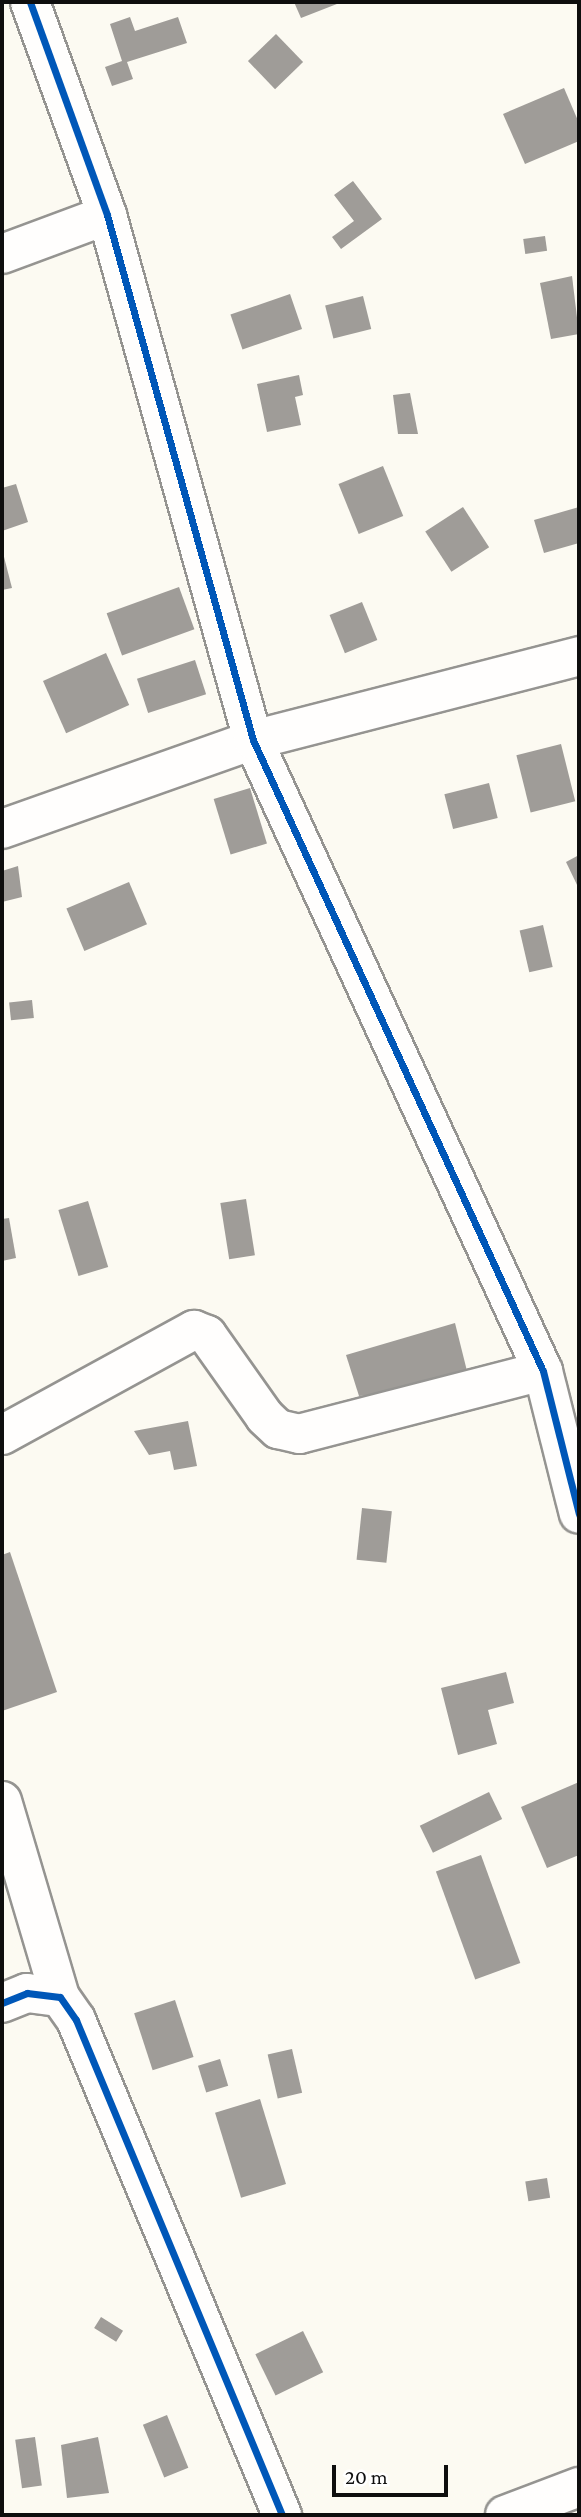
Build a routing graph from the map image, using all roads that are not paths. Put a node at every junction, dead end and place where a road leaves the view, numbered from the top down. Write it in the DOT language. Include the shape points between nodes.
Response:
graph roads {
  1 [pos="30,2"];
  2 [pos="107,215"];
  3 [pos="2,254"];
  4 [pos="579,656"];
  5 [pos="253,740"];
  6 [pos="2,829"];
  7 [pos="542,1371"];
  8 [pos="2,1435"];
  9 [pos="579,1514"];
  10 [pos="2,1801"];
  11 [pos="60,1997"];
  12 [pos="2,2003"];
  13 [pos="579,2487"];
  14 [pos="282,2515"];
  15 [pos="505,2515"];
  1 -- 2 [label="street"];
  2 -- 3 [label="street"];
  2 -- 5 [label="street"];
  4 -- 5 [label="street"];
  5 -- 6 [label="street"];
  5 -- 7 [label="street"];
  7 -- 8 [label="street" via="299,1434 278,1429 207,1335 194,1330"];
  7 -- 9 [label="street"];
  10 -- 11 [label="street"];
  11 -- 12 [label="street" via="27,1993"];
  11 -- 14 [label="street" via="76,2020"];
  13 -- 15 [label="street"];
}
